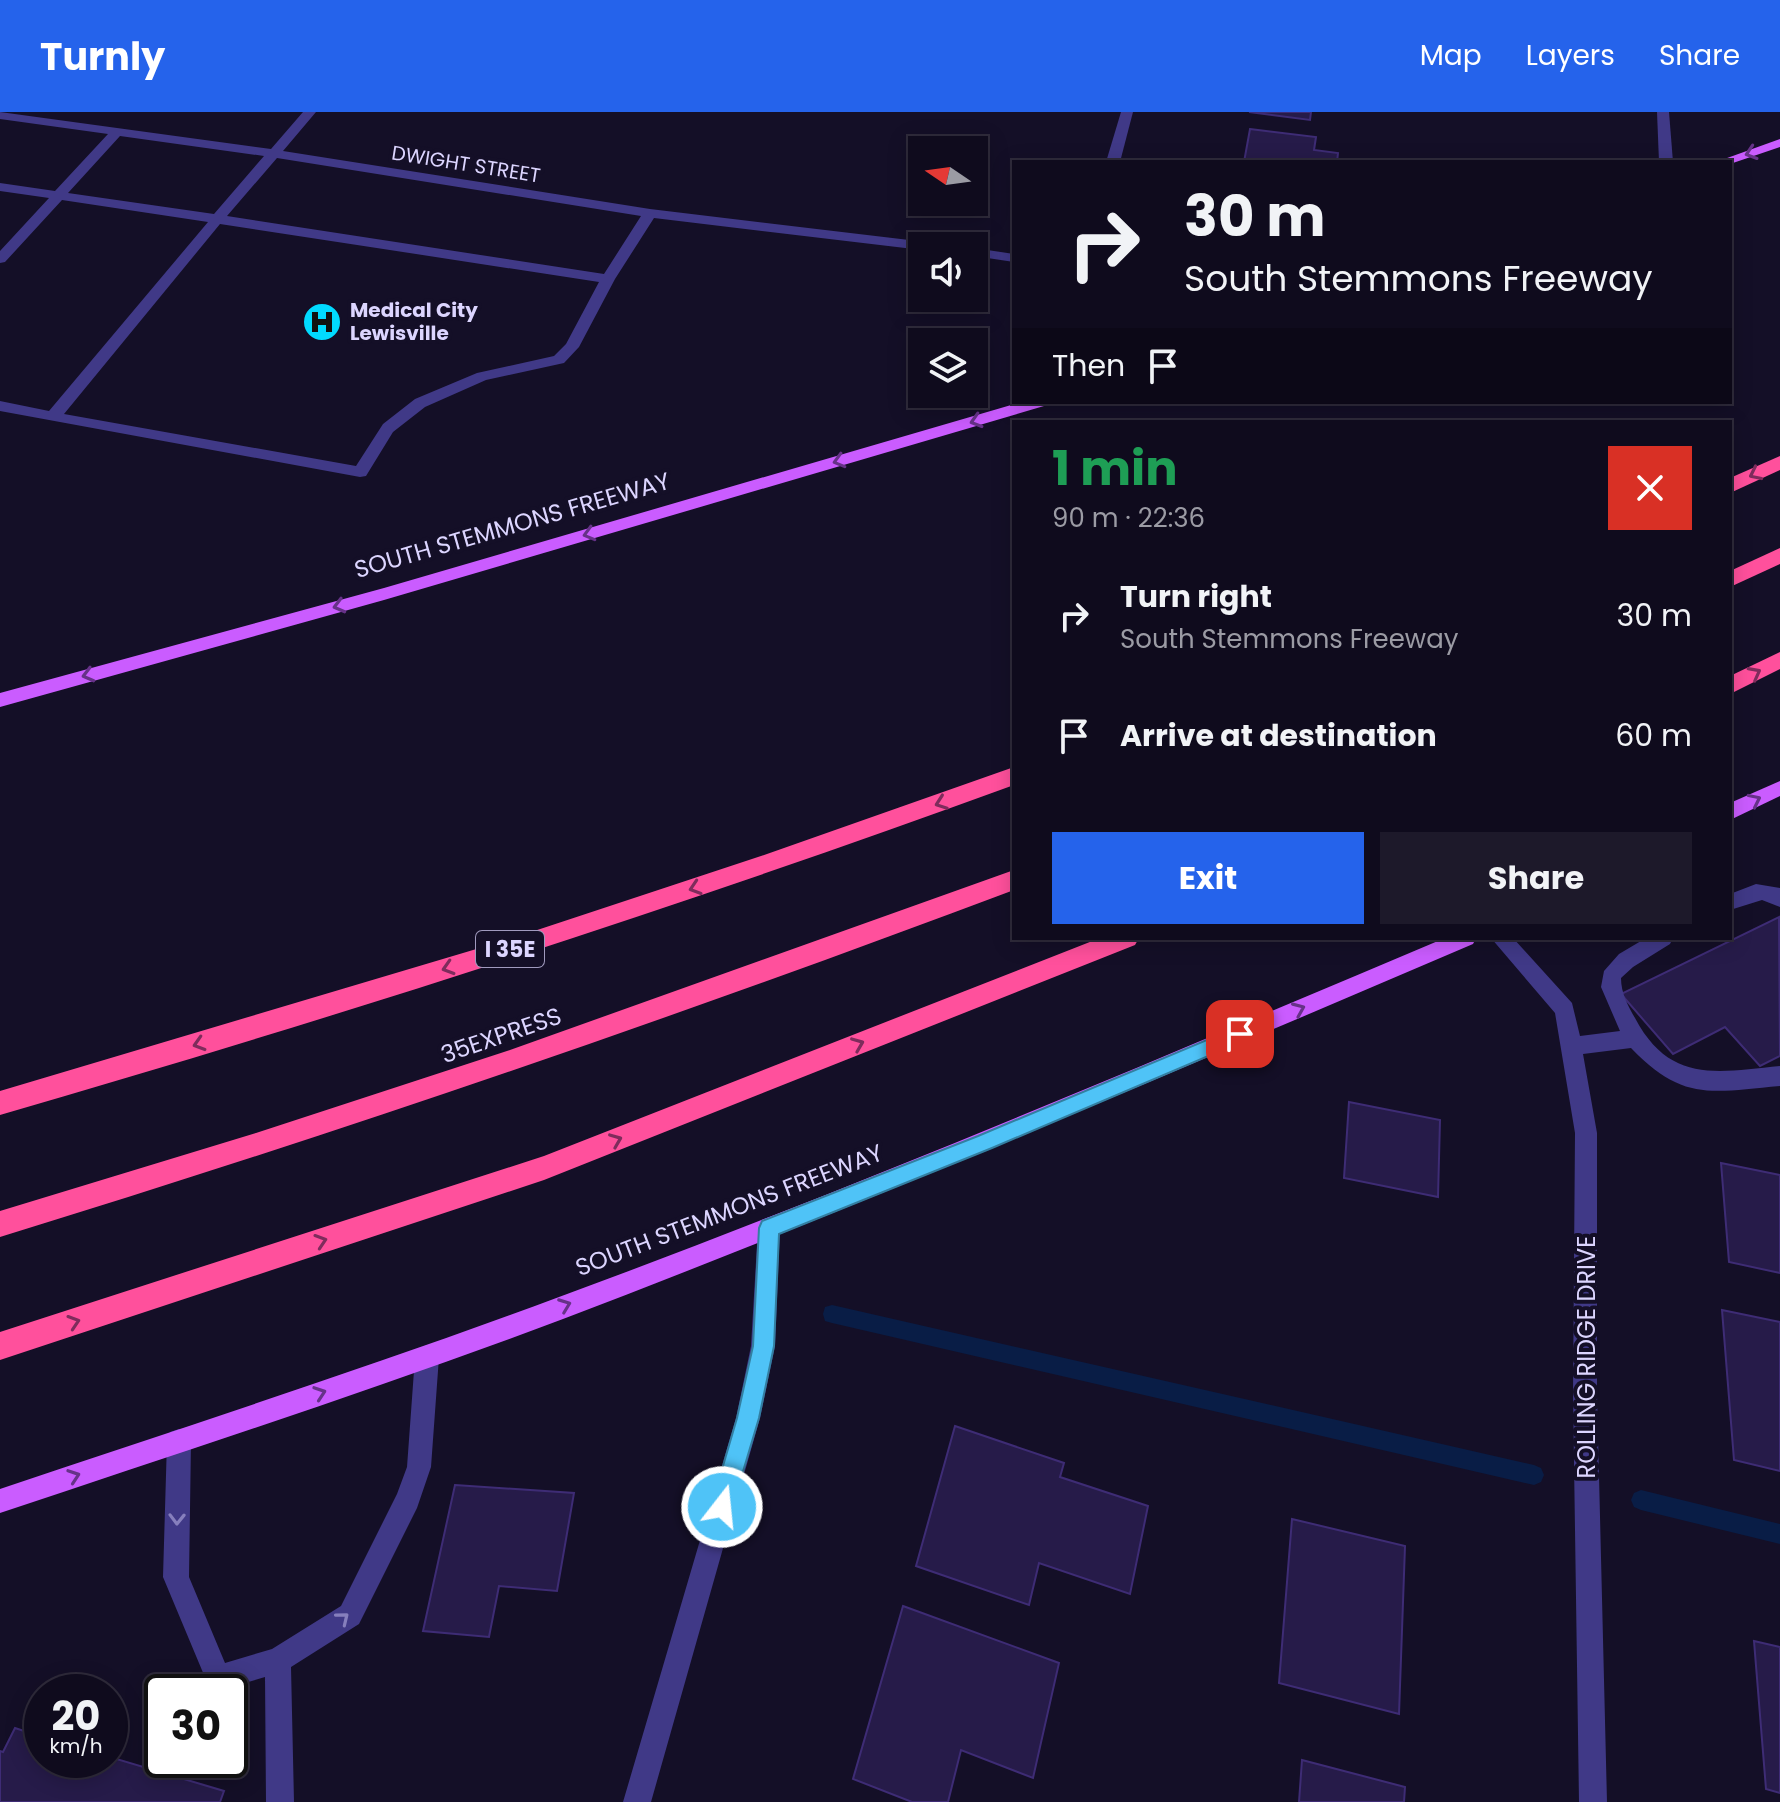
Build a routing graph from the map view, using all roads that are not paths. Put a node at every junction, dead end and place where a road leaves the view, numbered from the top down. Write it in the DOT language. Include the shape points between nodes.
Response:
graph roads {
  1 [pos="310,112"];
  2 [pos="1127,112"];
  3 [pos="1663,112"];
  4 [pos="0,115"];
  5 [pos="117,132"];
  6 [pos="1780,143"];
  7 [pos="276,154"];
  8 [pos="1114,160"];
  9 [pos="1666,160"];
  10 [pos="1729,160"];
  11 [pos="0,187"];
  12 [pos="58,196"];
  13 [pos="650,213"];
  14 [pos="217,219"];
  15 [pos="908,244"];
  16 [pos="2,254"];
  17 [pos="988,254"];
  18 [pos="1012,258"];
  19 [pos="608,279"];
  20 [pos="1032,404"];
  21 [pos="0,406"];
  22 [pos="53,417"];
  23 [pos="1780,462"];
  24 [pos="1732,485"];
  25 [pos="1780,555"];
  26 [pos="1732,579"];
  27 [pos="1780,660"];
  28 [pos="1732,685"];
  29 [pos="0,700"];
  30 [pos="1012,777"];
  31 [pos="1780,788"];
  32 [pos="1732,811"];
  33 [pos="1012,881"];
  34 [pos="1780,899"];
  35 [pos="1732,901"];
  36 [pos="1122,940"];
  37 [pos="1461,940"];
  38 [pos="1503,940"];
  39 [pos="1660,940"];
  40 [pos="1635,1038"];
  41 [pos="1571,1046"];
  42 [pos="1780,1076"];
  43 [pos="0,1103"];
  44 [pos="0,1224"];
  45 [pos="769,1228"];
  46 [pos="0,1346"];
  47 [pos="427,1357"];
  48 [pos="179,1441"];
  49 [pos="0,1501"];
  50 [pos="278,1660"];
  51 [pos="280,1802"];
  52 [pos="637,1802"];
  53 [pos="1593,1802"];
  1 -- 7 [label="street"];
  2 -- 8 [label="street"];
  3 -- 9 [label="street"];
  4 -- 5 [label="street, DWIGHT STREET"];
  5 -- 7 [label="street, DWIGHT STREET"];
  5 -- 12 [label="street"];
  6 -- 10 [label="main road, one-way"];
  7 -- 13 [label="street, DWIGHT STREET"];
  7 -- 14 [label="street"];
  11 -- 12 [label="street"];
  12 -- 14 [label="street"];
  12 -- 16 [label="street"];
  13 -- 15 [label="street, DWIGHT STREET"];
  13 -- 19 [label="street"];
  14 -- 19 [label="street"];
  14 -- 22 [label="street"];
  17 -- 18 [label="street"];
  19 -- 22 [label="street" via="572,347 559,360 482,376 420,403 388,428 360,472"];
  20 -- 29 [label="main road, SOUTH STEMMONS FREEWAY, one-way"];
  21 -- 22 [label="street"];
  23 -- 24 [label="highway, one-way"];
  25 -- 26 [label="highway"];
  28 -- 27 [label="highway, one-way"];
  30 -- 43 [label="highway, I 35E, one-way" via="495,954"];
  32 -- 31 [label="main road, one-way"];
  33 -- 44 [label="highway, 35EXPRESS" via="543,1052"];
  34 -- 35 [label="street" via="1761,890"];
  46 -- 36 [label="highway, one-way" via="544,1168"];
  45 -- 37 [label="main road, SOUTH STEMMONS FREEWAY, one-way"];
  38 -- 41 [label="street, ROLLING RIDGE DRIVE" via="1565,1009"];
  39 -- 40 [label="street" via="1614,967 1609,980"];
  40 -- 41 [label="street"];
  40 -- 42 [label="street" via="1669,1070 1688,1078"];
  41 -- 53 [label="street, ROLLING RIDGE DRIVE" via="1586,1133"];
  47 -- 45 [label="main road, SOUTH STEMMONS FREEWAY, one-way"];
  45 -- 52 [label="street" via="763,1346 748,1418"];
  48 -- 47 [label="main road, SOUTH STEMMONS FREEWAY, one-way"];
  50 -- 47 [label="street, one-way" via="350,1615 408,1499 419,1467"];
  49 -- 48 [label="main road, SOUTH STEMMONS FREEWAY, one-way"];
  48 -- 50 [label="street, one-way" via="176,1577 218,1678"];
  50 -- 51 [label="street"];
}
